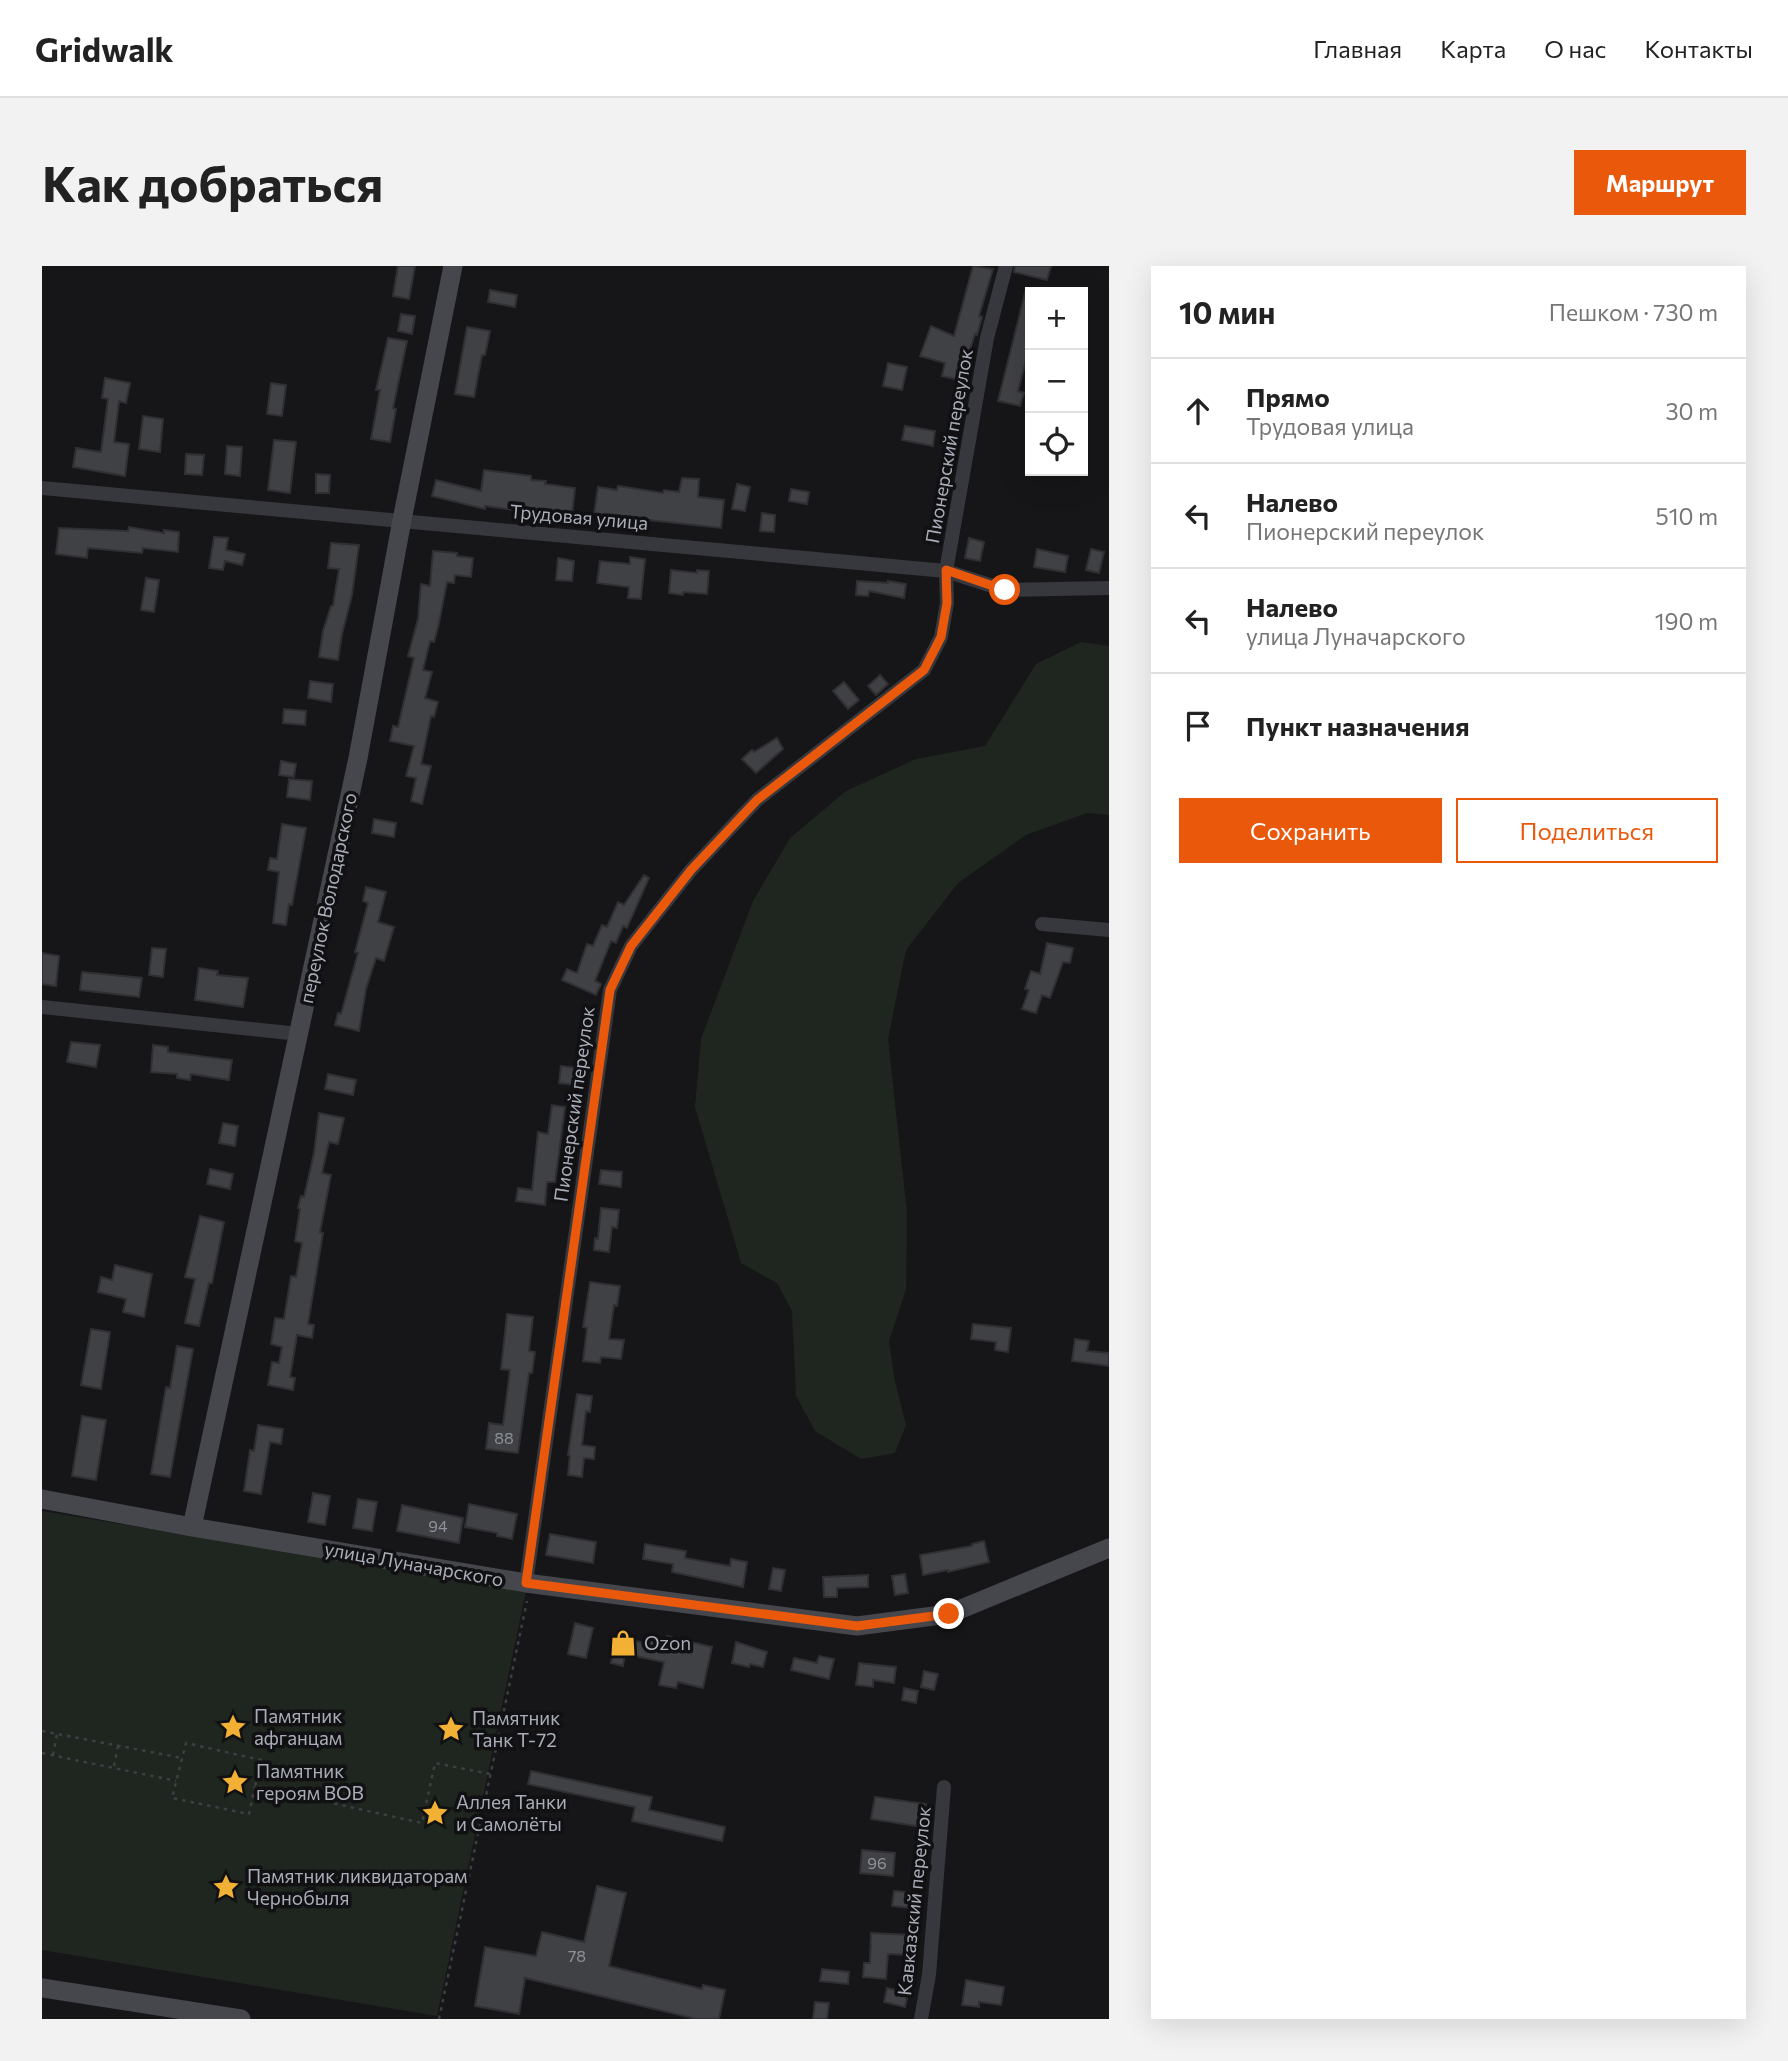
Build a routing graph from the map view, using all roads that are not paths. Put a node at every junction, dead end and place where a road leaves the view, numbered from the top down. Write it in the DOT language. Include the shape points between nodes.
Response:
graph roads {
  1 [pos="453,266"];
  2 [pos="1006,266"];
  3 [pos="42,488"];
  4 [pos="402,520"];
  5 [pos="946,570"];
  6 [pos="1109,588"];
  7 [pos="1042,924"];
  8 [pos="1109,930"];
  9 [pos="42,1007"];
  10 [pos="299,1034"];
  11 [pos="42,1499"];
  12 [pos="192,1527"];
  13 [pos="1109,1548"];
  14 [pos="528,1583"];
  15 [pos="944,1787"];
  16 [pos="42,1988"];
  17 [pos="241,2019"];
  18 [pos="921,2019"];
  1 -- 4 [label="street, переулок Володарского"];
  2 -- 5 [label="street, Пионерский переулок" via="987,338"];
  3 -- 4 [label="street, Трудовая улица"];
  4 -- 5 [label="street, Трудовая улица"];
  4 -- 10 [label="street, переулок Володарского" via="358,758"];
  5 -- 6 [label="street, Трудовая улица" via="1005,590"];
  5 -- 14 [label="street, Пионерский переулок" via="941,637 924,670 757,800 691,870 639,935 610,990"];
  7 -- 8 [label="street"];
  9 -- 10 [label="street"];
  10 -- 12 [label="street, переулок Володарского"];
  11 -- 12 [label="street, улица Луначарского"];
  12 -- 14 [label="street, улица Луначарского"];
  13 -- 14 [label="street, улица Луначарского" via="949,1614 857,1626"];
  15 -- 18 [label="street, Кавказский переулок" via="929,1975"];
  16 -- 17 [label="street"];
}
